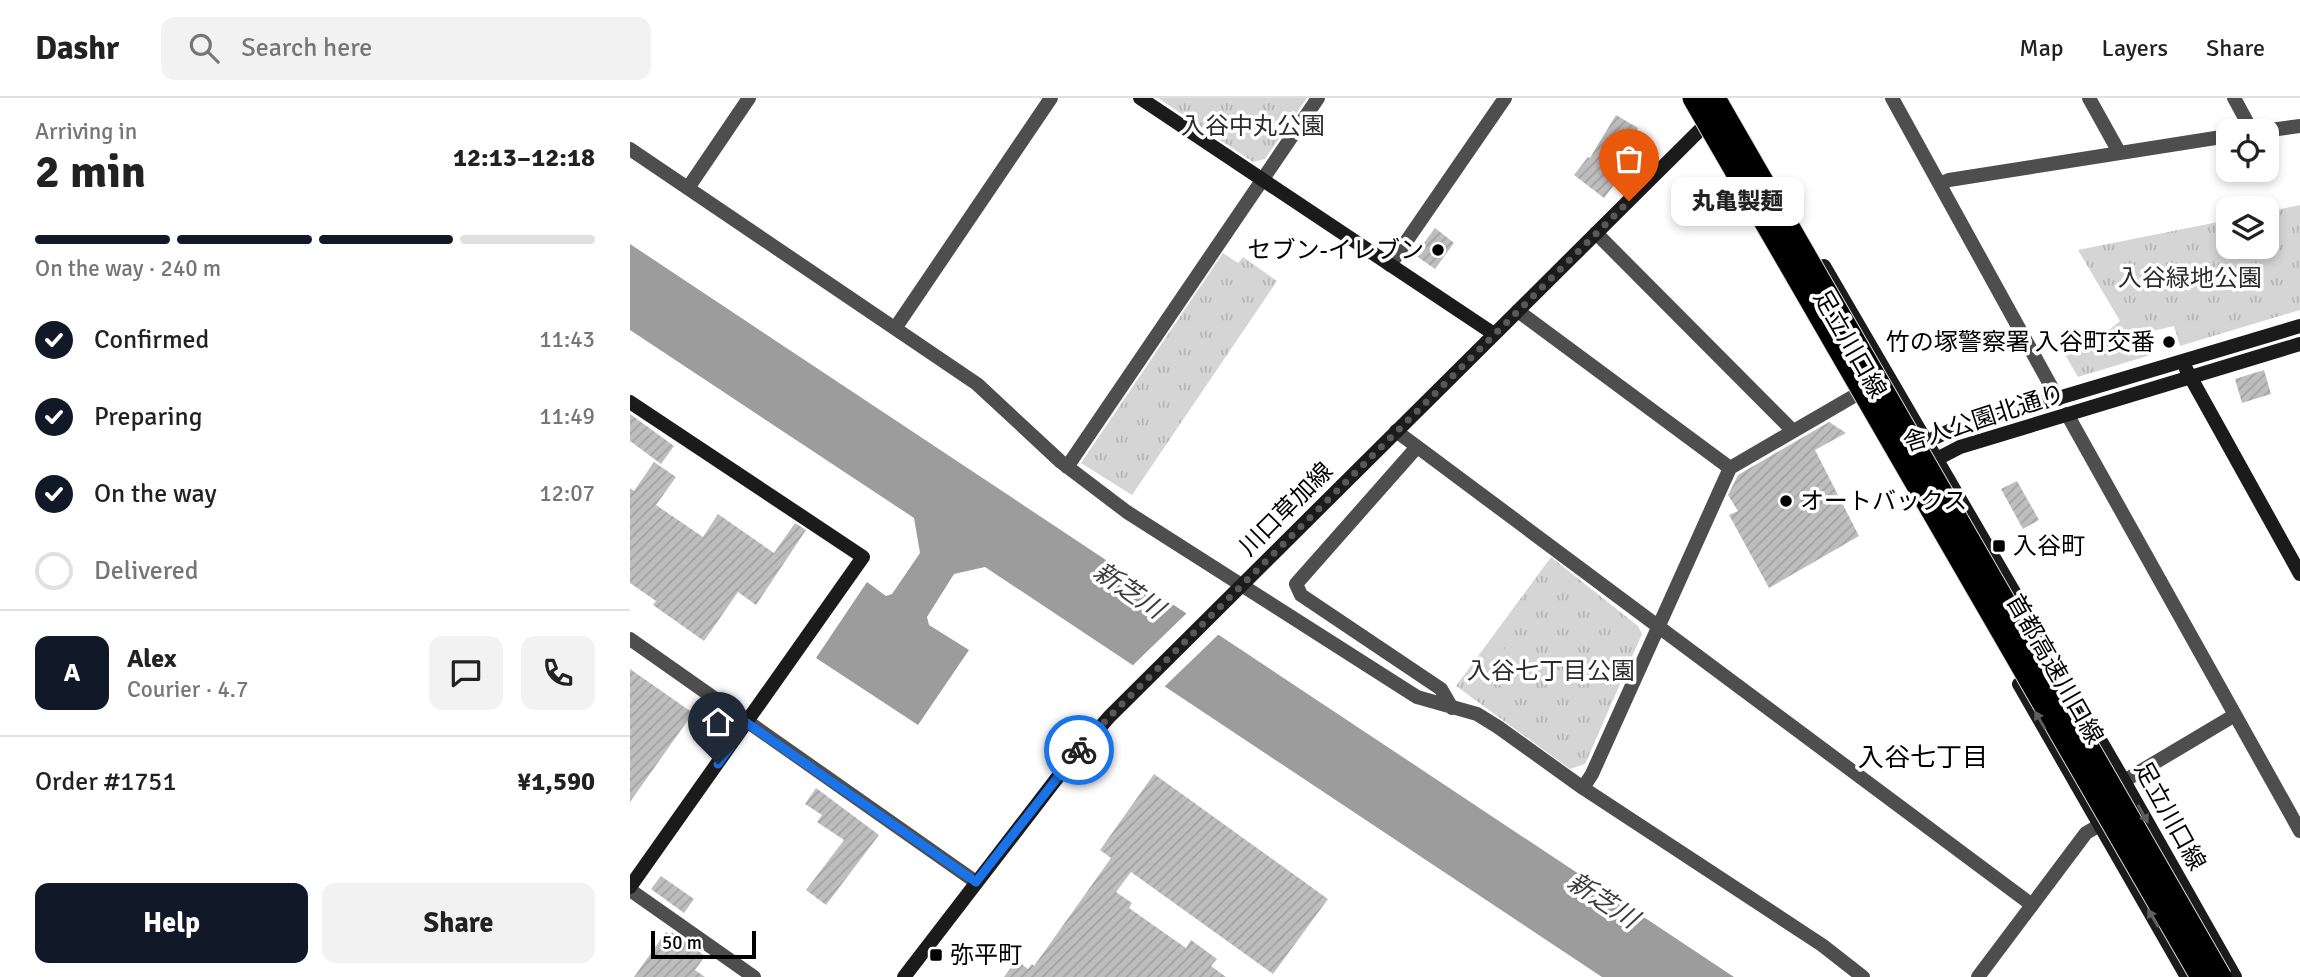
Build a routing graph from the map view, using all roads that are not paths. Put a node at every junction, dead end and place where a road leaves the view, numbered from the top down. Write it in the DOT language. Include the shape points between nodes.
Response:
graph roads {
  1 [pos="749,98"];
  2 [pos="1051,98"];
  3 [pos="1140,98"];
  4 [pos="1318,98"];
  5 [pos="1505,98"];
  6 [pos="1681,98"];
  7 [pos="1693,98"];
  8 [pos="1715,98"];
  9 [pos="1726,98"];
  10 [pos="1892,98"];
  11 [pos="2089,98"];
  12 [pos="2234,98"];
  13 [pos="2245,119"];
  14 [pos="2300,126"];
  15 [pos="2279,129"];
  16 [pos="1701,131"];
  17 [pos="2216,138"];
  18 [pos="630,149"];
  19 [pos="2119,152"];
  20 [pos="1262,180"];
  21 [pos="1940,184"];
  22 [pos="688,188"];
  23 [pos="1597,233"];
  24 [pos="1390,265"];
  25 [pos="1518,311"];
  26 [pos="2300,326"];
  27 [pos="896,327"];
  28 [pos="1494,334"];
  29 [pos="2300,344"];
  30 [pos="2183,361"];
  31 [pos="2188,377"];
  32 [pos="1854,396"];
  33 [pos="2058,398"];
  34 [pos="630,402"];
  35 [pos="2067,414"];
  36 [pos="1396,431"];
  37 [pos="1793,431"];
  38 [pos="1926,442"];
  39 [pos="1418,447"];
  40 [pos="1936,459"];
  41 [pos="1067,467"];
  42 [pos="1730,468"];
  43 [pos="1897,470"];
  44 [pos="2300,575"];
  45 [pos="1241,586"];
  46 [pos="1658,625"];
  47 [pos="630,639"];
  48 [pos="1452,708"];
  49 [pos="2235,715"];
  50 [pos="747,723"];
  51 [pos="2124,781"];
  52 [pos="1583,788"];
  53 [pos="2100,825"];
  54 [pos="2300,831"];
  55 [pos="976,882"];
  56 [pos="630,889"];
  57 [pos="2032,905"];
  58 [pos="754,977"];
  59 [pos="904,977"];
  60 [pos="1863,977"];
  61 [pos="1978,977"];
  62 [pos="2187,977"];
  63 [pos="2201,977"];
  64 [pos="2221,977"];
  65 [pos="2235,977"];
  1 -- 22 [label="street"];
  2 -- 27 [label="street"];
  3 -- 20 [label="main road"];
  4 -- 20 [label="street"];
  5 -- 24 [label="street"];
  6 -- 16 [label="main road, 足立川口線"];
  7 -- 63 [label="highway, 首都高速川口線, bridge"];
  8 -- 64 [label="highway, 首都高速川口線, bridge"];
  9 -- 16 [label="main road, 川口草加線"];
  9 -- 38 [label="main road, 足立川口線"];
  10 -- 21 [label="street"];
  11 -- 19 [label="street"];
  12 -- 13 [label="street"];
  14 -- 15 [label="street"];
  16 -- 23 [label="main road, 川口草加線"];
  16 -- 32 [label="main road, 足立川口線"];
  17 -- 19 [label="street"];
  18 -- 22 [label="street"];
  19 -- 21 [label="street"];
  20 -- 24 [label="main road"];
  20 -- 41 [label="street"];
  21 -- 33 [label="street"];
  22 -- 27 [label="street"];
  23 -- 25 [label="main road, 川口草加線"];
  23 -- 37 [label="street"];
  24 -- 28 [label="main road"];
  25 -- 28 [label="main road, 川口草加線"];
  25 -- 42 [label="street"];
  26 -- 30 [label="main road, 舎人公園北通り"];
  27 -- 41 [label="street" via="977,384"];
  28 -- 36 [label="main road, 川口草加線"];
  29 -- 31 [label="main road, 舎人公園北通り"];
  30 -- 31 [label="main road"];
  30 -- 33 [label="main road, 舎人公園北通り"];
  31 -- 35 [label="main road, 舎人公園北通り"];
  31 -- 44 [label="main road"];
  32 -- 37 [label="street"];
  32 -- 43 [label="main road, 足立川口線"];
  33 -- 38 [label="main road, 舎人公園北通り"];
  34 -- 50 [label="main road" via="863,557"];
  35 -- 40 [label="main road, 舎人公園北通り" via="1960,447"];
  35 -- 49 [label="street"];
  36 -- 39 [label="street"];
  36 -- 45 [label="main road, 川口草加線"];
  37 -- 42 [label="street"];
  38 -- 40 [label="main road, 足立川口線"];
  38 -- 43 [label="main road, 舎人公園北通り" via="1906,453"];
  39 -- 46 [label="street"];
  39 -- 48 [label="street" via="1296,584 1301,595 1441,689"];
  40 -- 43 [label="main road, 舎人公園北通り" via="1917,470"];
  40 -- 51 [label="main road, 足立川口線"];
  41 -- 45 [label="street"];
  42 -- 46 [label="street"];
  53 -- 43 [label="main road, 足立川口線, one-way"];
  45 -- 48 [label="street" via="1417,697"];
  45 -- 55 [label="main road, 川口草加線" via="1064,769"];
  46 -- 52 [label="street"];
  46 -- 57 [label="street"];
  47 -- 50 [label="street"];
  48 -- 52 [label="street" via="1477,714"];
  49 -- 51 [label="street"];
  49 -- 54 [label="street"];
  50 -- 55 [label="street"];
  50 -- 56 [label="main road"];
  51 -- 65 [label="main road, 足立川口線, one-way"];
  52 -- 60 [label="street" via="1788,922"];
  53 -- 57 [label="street" via="2086,833"];
  62 -- 53 [label="main road, 足立川口線, one-way"];
  55 -- 59 [label="main road, 川口草加線"];
  56 -- 58 [label="street"];
  57 -- 61 [label="street"];
}
